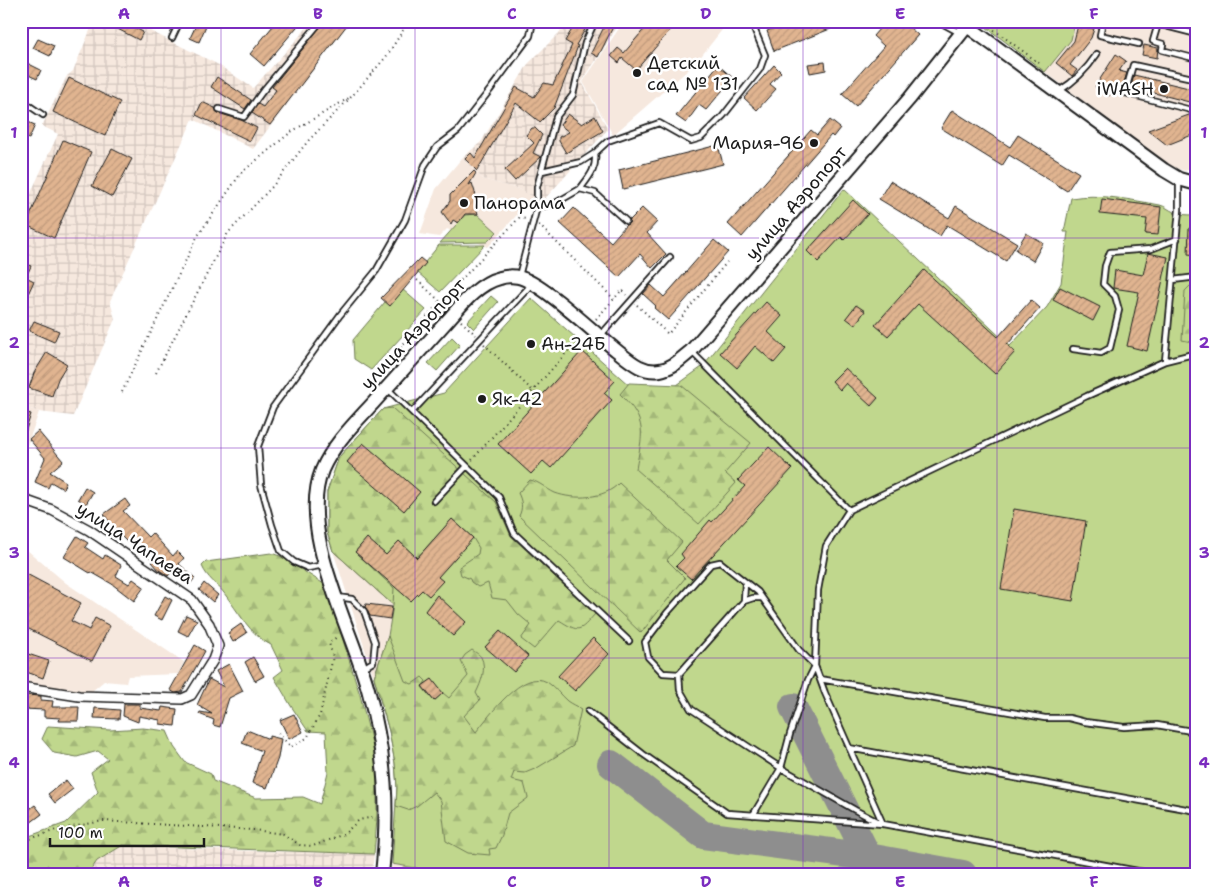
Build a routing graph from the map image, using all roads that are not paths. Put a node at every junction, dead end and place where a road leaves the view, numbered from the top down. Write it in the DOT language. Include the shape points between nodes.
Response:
graph roads {
  1 [pos="25,21"];
  2 [pos="180,21"];
  3 [pos="321,21"];
  4 [pos="533,21"];
  5 [pos="595,21"];
  6 [pos="764,21"];
  7 [pos="938,21"];
  8 [pos="1103,21"];
  9 [pos="1148,21"];
  10 [pos="752,23"];
  11 [pos="1156,23"];
  12 [pos="964,27"];
  13 [pos="21,29"];
  14 [pos="1197,34"];
  15 [pos="172,38"];
  16 [pos="1140,44"];
  17 [pos="1097,54"];
  18 [pos="1197,59"];
  19 [pos="1197,79"];
  20 [pos="1058,92"];
  21 [pos="21,100"];
  22 [pos="1197,108"];
  23 [pos="219,109"];
  24 [pos="43,115"];
  25 [pos="595,154"];
  26 [pos="542,171"];
  27 [pos="1191,181"];
  28 [pos="580,189"];
  29 [pos="537,207"];
  30 [pos="626,221"];
  31 [pos="1176,239"];
  32 [pos="670,258"];
  33 [pos="518,277"];
  34 [pos="1197,277"];
  35 [pos="1172,280"];
  36 [pos="532,283"];
  37 [pos="599,337"];
  38 [pos="1073,348"];
  39 [pos="691,351"];
  40 [pos="1197,353"];
  41 [pos="1164,361"];
  42 [pos="387,388"];
  43 [pos="412,412"];
  44 [pos="467,466"];
  45 [pos="21,499"];
  46 [pos="434,501"];
  47 [pos="849,510"];
  48 [pos="326,565"];
  49 [pos="745,582"];
  50 [pos="336,597"];
  51 [pos="762,598"];
  52 [pos="744,601"];
  53 [pos="629,641"];
  54 [pos="816,666"];
  55 [pos="362,669"];
  56 [pos="679,674"];
  57 [pos="820,680"];
  58 [pos="21,687"];
  59 [pos="588,711"];
  60 [pos="1197,732"];
  61 [pos="849,748"];
  62 [pos="781,768"];
  63 [pos="1197,811"];
  64 [pos="753,816"];
  65 [pos="883,824"];
  66 [pos="382,874"];
  67 [pos="1154,874"];
  1 -- 13 [label="street"];
  2 -- 15 [label="lane"];
  3 -- 23 [label="lane" via="244,117"];
  4 -- 48 [label="lane" via="530,36 490,90 458,131 437,147 425,165 405,220 376,271 273,406 258,446 261,485 272,526 281,551 294,562 308,568"];
  5 -- 26 [label="lane" via="585,44 573,95 556,117"];
  6 -- 10 [label="lane"];
  7 -- 12 [label="lane"];
  8 -- 16 [label="lane" via="1100,35"];
  9 -- 11 [label="lane"];
  10 -- 25 [label="lane" via="765,55 760,69 701,138 691,141 659,124 608,141"];
  11 -- 14 [label="lane"];
  11 -- 18 [label="lane" via="1153,41 1163,44 1162,50"];
  12 -- 20 [label="main road"];
  12 -- 39 [label="main road, улица Аэропорт" via="910,98"];
  17 -- 20 [label="lane" via="1092,63"];
  19 -- 22 [label="lane" via="1133,65 1125,94 1191,110"];
  20 -- 27 [label="main road" via="1164,170"];
  21 -- 24 [label="lane"];
  25 -- 26 [label="lane" via="581,162"];
  25 -- 28 [label="lane" via="596,164"];
  26 -- 29 [label="lane"];
  27 -- 31 [label="lane" via="1179,210"];
  28 -- 29 [label="lane" via="554,204"];
  28 -- 30 [label="lane" via="595,193"];
  29 -- 33 [label="lane"];
  31 -- 35 [label="lane"];
  31 -- 38 [label="lane" via="1151,249 1110,252 1103,284 1115,296 1119,310 1110,348 1101,353"];
  32 -- 37 [label="lane"];
  33 -- 36 [label="main road, улица Аэропорт"];
  33 -- 42 [label="main road, улица Аэропорт" via="502,277 478,289"];
  34 -- 35 [label="lane"];
  35 -- 41 [label="lane"];
  36 -- 37 [label="main road, улица Аэропорт"];
  36 -- 43 [label="lane"];
  37 -- 39 [label="main road, улица Аэропорт" via="639,368 660,370 673,365"];
  39 -- 47 [label="lane"];
  40 -- 41 [label="lane"];
  41 -- 47 [label="lane"];
  42 -- 43 [label="lane"];
  42 -- 48 [label="main road, улица Аэропорт" via="336,446 322,470 316,514"];
  43 -- 44 [label="lane"];
  44 -- 46 [label="lane"];
  44 -- 53 [label="lane" via="499,497 514,533"];
  45 -- 58 [label="street, улица Чапаева" via="52,510 89,530 192,600 209,624 218,646 191,695 182,699 79,696"];
  47 -- 54 [label="lane" via="826,546 818,590"];
  48 -- 50 [label="main road, улица Аэропорт"];
  49 -- 51 [label="lane"];
  49 -- 52 [label="lane"];
  49 -- 56 [label="lane" via="720,562 711,564 645,642 648,657 663,673"];
  50 -- 55 [label="main road, улица Аэропорт"];
  50 -- 55 [label="lane" via="352,599 364,611 375,642 373,662"];
  51 -- 52 [label="lane"];
  51 -- 54 [label="lane" via="798,650"];
  52 -- 56 [label="lane"];
  54 -- 57 [label="lane"];
  54 -- 62 [label="lane" via="808,680"];
  55 -- 66 [label="main road, улица Аэропорт" via="384,763 387,815"];
  56 -- 62 [label="lane" via="680,690 691,709"];
  57 -- 60 [label="lane" via="1045,718 1069,718 1124,727 1156,725"];
  57 -- 61 [label="lane"];
  59 -- 64 [label="lane" via="727,813"];
  61 -- 63 [label="lane"];
  61 -- 65 [label="lane"];
  62 -- 64 [label="lane"];
  62 -- 65 [label="lane"];
  64 -- 65 [label="lane"];
  65 -- 67 [label="lane"];
}
